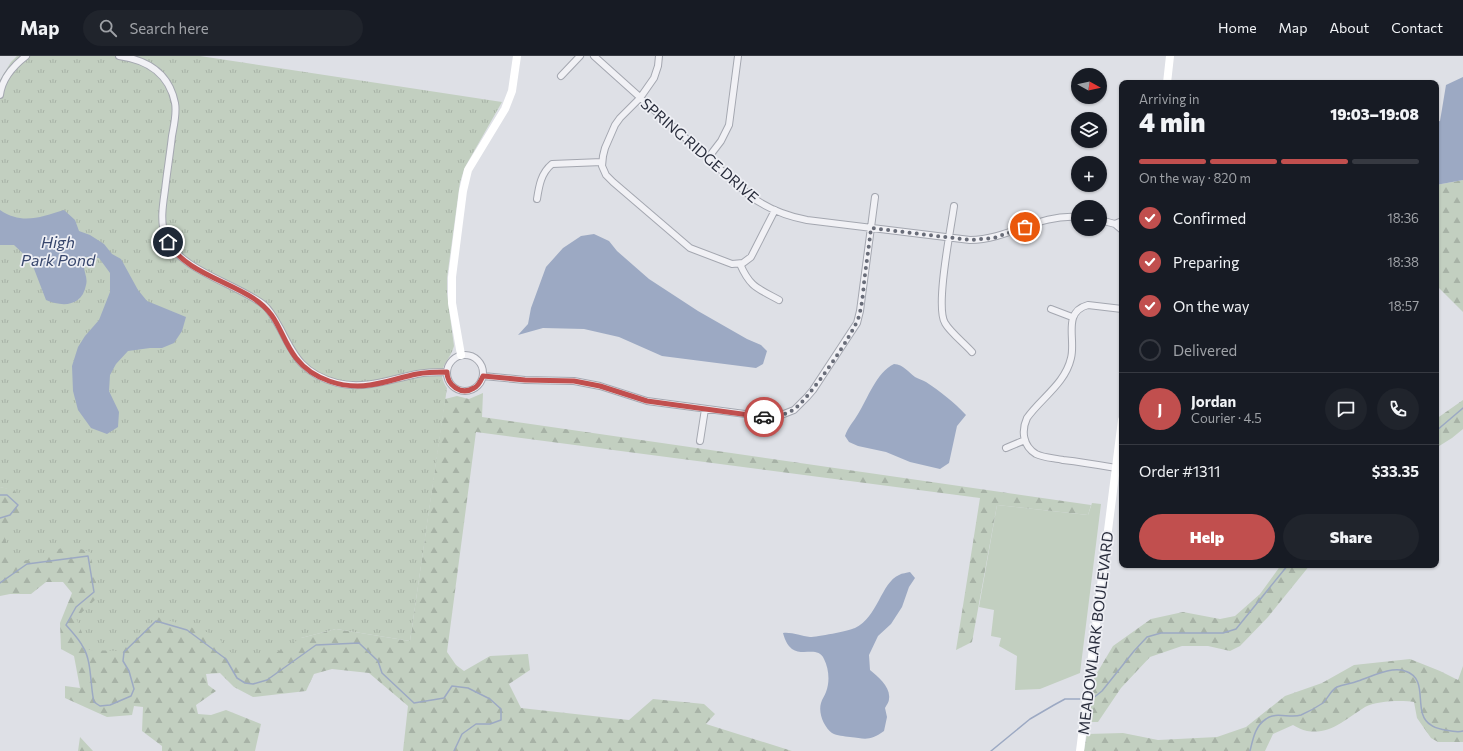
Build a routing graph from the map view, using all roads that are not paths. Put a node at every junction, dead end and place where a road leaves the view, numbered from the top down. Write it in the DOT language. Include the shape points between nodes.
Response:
graph roads {
  1 [pos="26,56"];
  2 [pos="119,56"];
  3 [pos="517,56"];
  4 [pos="580,56"];
  5 [pos="594,56"];
  6 [pos="659,56"];
  7 [pos="738,56"];
  8 [pos="1170,56"];
  9 [pos="561,76"];
  10 [pos="1167,80"];
  11 [pos="0,95"];
  12 [pos="640,98"];
  13 [pos="708,158"];
  14 [pos="602,162"];
  15 [pos="875,197"];
  16 [pos="537,199"];
  17 [pos="954,206"];
  18 [pos="775,210"];
  19 [pos="1071,217"];
  20 [pos="1107,222"];
  21 [pos="1119,222"];
  22 [pos="1115,224"];
  23 [pos="1119,227"];
  24 [pos="871,228"];
  25 [pos="950,238"];
  26 [pos="740,264"];
  27 [pos="779,300"];
  28 [pos="1050,309"];
  29 [pos="1119,309"];
  30 [pos="1072,317"];
  31 [pos="972,352"];
  32 [pos="461,355"];
  33 [pos="447,372"];
  34 [pos="483,376"];
  35 [pos="705,409"];
  36 [pos="1024,440"];
  37 [pos="700,441"];
  38 [pos="1119,444"];
  39 [pos="1006,448"];
  40 [pos="1116,468"];
  41 [pos="1080,750"];
  1 -- 11 [label="street" via="10,71"];
  2 -- 33 [label="street" via="142,61 161,74 175,103 162,213 165,235 176,253 191,265 265,306 296,359 313,374 324,379 355,386 419,374"];
  3 -- 32 [label="street" via="509,100 468,170 463,191 452,277 452,303"];
  4 -- 9 [label="street"];
  5 -- 12 [label="street, SPRING RIDGE DRIVE"];
  6 -- 12 [label="street" via="654,78"];
  7 -- 13 [label="street" via="728,125 721,141"];
  8 -- 10 [label="street"];
  12 -- 13 [label="street, SPRING RIDGE DRIVE"];
  12 -- 14 [label="street" via="615,125"];
  13 -- 18 [label="street, SPRING RIDGE DRIVE" via="759,203"];
  14 -- 16 [label="street" via="552,164 544,173"];
  14 -- 26 [label="street" via="604,171 613,182 690,248 726,263"];
  15 -- 24 [label="street"];
  17 -- 25 [label="street"];
  18 -- 24 [label="street, SPRING RIDGE DRIVE" via="807,220"];
  18 -- 26 [label="street" via="753,253 748,260"];
  19 -- 25 [label="street, SPRING RIDGE DRIVE" via="1049,218 987,239"];
  20 -- 22 [label="street"];
  21 -- 22 [label="street"];
  22 -- 23 [label="street"];
  24 -- 25 [label="street, SPRING RIDGE DRIVE"];
  24 -- 35 [label="street" via="857,323 807,397 794,410 776,417"];
  25 -- 31 [label="street" via="941,311 946,325"];
  26 -- 27 [label="street" via="745,277 753,285"];
  28 -- 30 [label="street"];
  29 -- 30 [label="street" via="1088,305 1077,310"];
  30 -- 36 [label="street" via="1072,352 1069,365 1060,382 1026,419"];
  32 -- 33 [label="street" via="450,361"];
  32 -- 34 [label="street" via="474,357 482,368"];
  33 -- 34 [label="street" via="449,381 459,390 474,389"];
  34 -- 35 [label="street" via="574,381 600,386 647,401"];
  35 -- 37 [label="street"];
  36 -- 39 [label="street"];
  36 -- 40 [label="street" via="1032,450 1043,456"];
  38 -- 40 [label="street, MEADOWLARK BOULEVARD"];
  40 -- 41 [label="street, MEADOWLARK BOULEVARD"];
}
